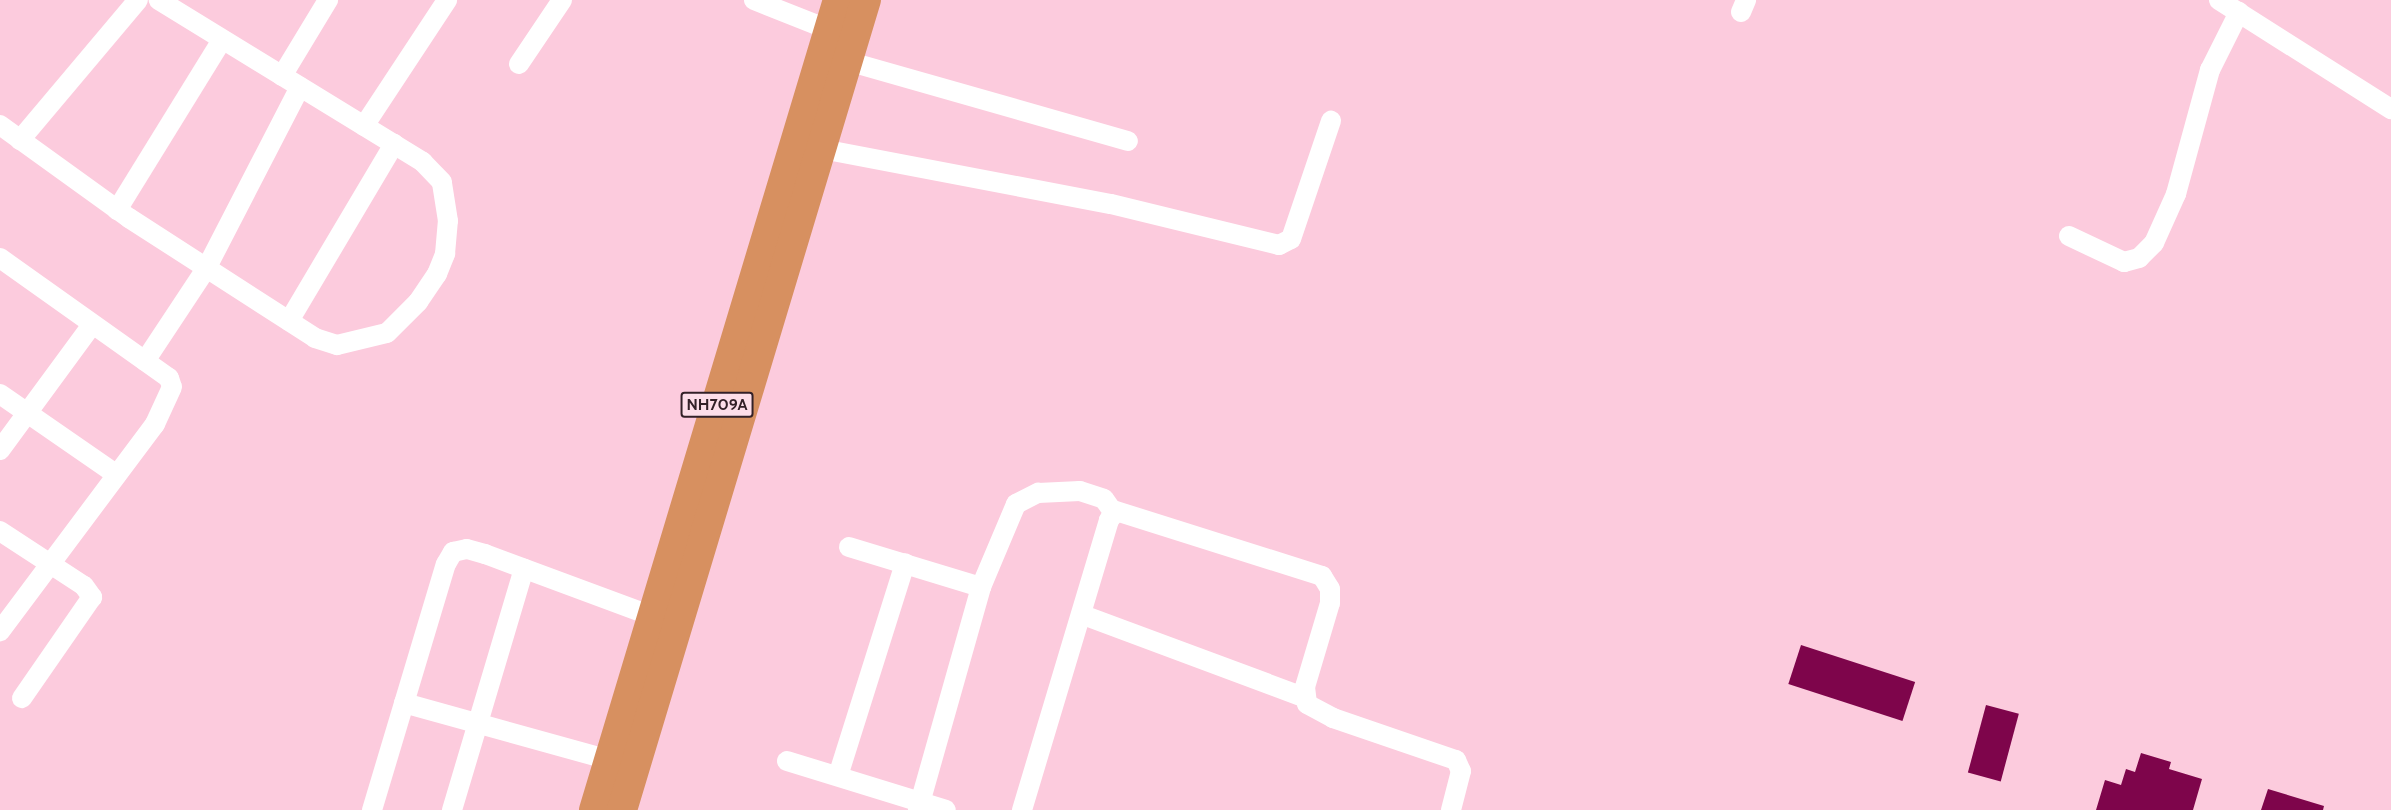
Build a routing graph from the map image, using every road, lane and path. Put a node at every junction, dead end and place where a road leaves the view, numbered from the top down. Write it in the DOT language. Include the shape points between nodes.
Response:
graph roads {
  1 [pos="138,0"];
  2 [pos="159,0"];
  3 [pos="328,0"];
  4 [pos="447,0"];
  5 [pos="562,0"];
  6 [pos="754,0"];
  7 [pos="838,0"];
  8 [pos="866,0"];
  9 [pos="2219,0"];
  10 [pos="2239,12"];
  11 [pos="222,40"];
  12 [pos="843,43"];
  13 [pos="519,64"];
  14 [pos="282,76"];
  15 [pos="300,87"];
  16 [pos="2391,109"];
  17 [pos="1331,121"];
  18 [pos="0,125"];
  19 [pos="364,126"];
  20 [pos="20,140"];
  21 [pos="1128,141"];
  22 [pos="394,144"];
  23 [pos="822,149"];
  24 [pos="117,210"];
  25 [pos="2069,236"];
  26 [pos="0,258"];
  27 [pos="206,268"];
  28 [pos="289,321"];
  29 [pos="91,326"];
  30 [pos="145,361"];
  31 [pos="0,394"];
  32 [pos="25,412"];
  33 [pos="0,450"];
  34 [pos="117,475"];
  35 [pos="1113,512"];
  36 [pos="0,531"];
  37 [pos="849,547"];
  38 [pos="905,563"];
  39 [pos="49,564"];
  40 [pos="525,569"];
  41 [pos="981,587"];
  42 [pos="1083,615"];
  43 [pos="654,617"];
  44 [pos="0,631"];
  45 [pos="1304,697"];
  46 [pos="22,698"];
  47 [pos="404,703"];
  48 [pos="479,724"];
  49 [pos="610,760"];
  50 [pos="787,761"];
  51 [pos="838,776"];
  52 [pos="920,806"];
  53 [pos="372,810"];
  54 [pos="452,810"];
  55 [pos="594,810"];
  56 [pos="622,810"];
  57 [pos="946,810"];
  58 [pos="1022,810"];
  59 [pos="1451,810"];
  1 -- 20 [label="street"];
  2 -- 11 [label="street"];
  3 -- 14 [label="street"];
  4 -- 19 [label="street"];
  5 -- 13 [label="street"];
  6 -- 12 [label="street"];
  7 -- 12 [label="highway, NH709A"];
  8 -- 12 [label="highway, NH709A"];
  9 -- 10 [label="street"];
  10 -- 16 [label="street"];
  10 -- 25 [label="street" via="2210,70 2176,194 2147,252 2124,262"];
  11 -- 14 [label="street"];
  11 -- 24 [label="street"];
  12 -- 21 [label="street"];
  12 -- 23 [label="highway, NH709A"];
  12 -- 43 [label="highway, NH709A"];
  14 -- 15 [label="street"];
  15 -- 19 [label="street"];
  15 -- 27 [label="street"];
  17 -- 23 [label="street" via="1291,239 1279,245 1111,204"];
  18 -- 20 [label="street"];
  19 -- 22 [label="street"];
  20 -- 24 [label="street"];
  22 -- 28 [label="street"];
  22 -- 28 [label="street" via="435,173 446,190 448,240 437,274 405,318 387,333 370,340 328,343"];
  23 -- 56 [label="highway, NH709A"];
  24 -- 27 [label="street"];
  26 -- 29 [label="street"];
  27 -- 28 [label="street"];
  27 -- 30 [label="street"];
  29 -- 30 [label="street"];
  29 -- 32 [label="street"];
  30 -- 34 [label="street" via="169,378 172,393 155,424"];
  31 -- 32 [label="street"];
  32 -- 33 [label="street"];
  32 -- 34 [label="street"];
  34 -- 39 [label="street"];
  35 -- 41 [label="street" via="1104,499 1080,491 1057,490 1023,499 1006,520"];
  35 -- 42 [label="street"];
  35 -- 45 [label="street" via="1322,576 1330,589 1330,603"];
  36 -- 39 [label="street"];
  37 -- 38 [label="street"];
  38 -- 41 [label="street"];
  38 -- 51 [label="street"];
  39 -- 44 [label="street"];
  39 -- 46 [label="street" via="90,591 90,603"];
  40 -- 43 [label="street"];
  40 -- 47 [label="street" via="467,549 453,552"];
  40 -- 48 [label="street"];
  41 -- 52 [label="street"];
  42 -- 45 [label="street"];
  42 -- 58 [label="street"];
  43 -- 49 [label="highway, NH709A"];
  45 -- 59 [label="street" via="1307,704 1324,715 1456,760 1460,781"];
  47 -- 48 [label="street"];
  47 -- 53 [label="street"];
  48 -- 49 [label="street"];
  48 -- 54 [label="street"];
  49 -- 55 [label="highway, NH709A"];
  50 -- 51 [label="street"];
  51 -- 52 [label="street"];
  52 -- 57 [label="street"];
}
